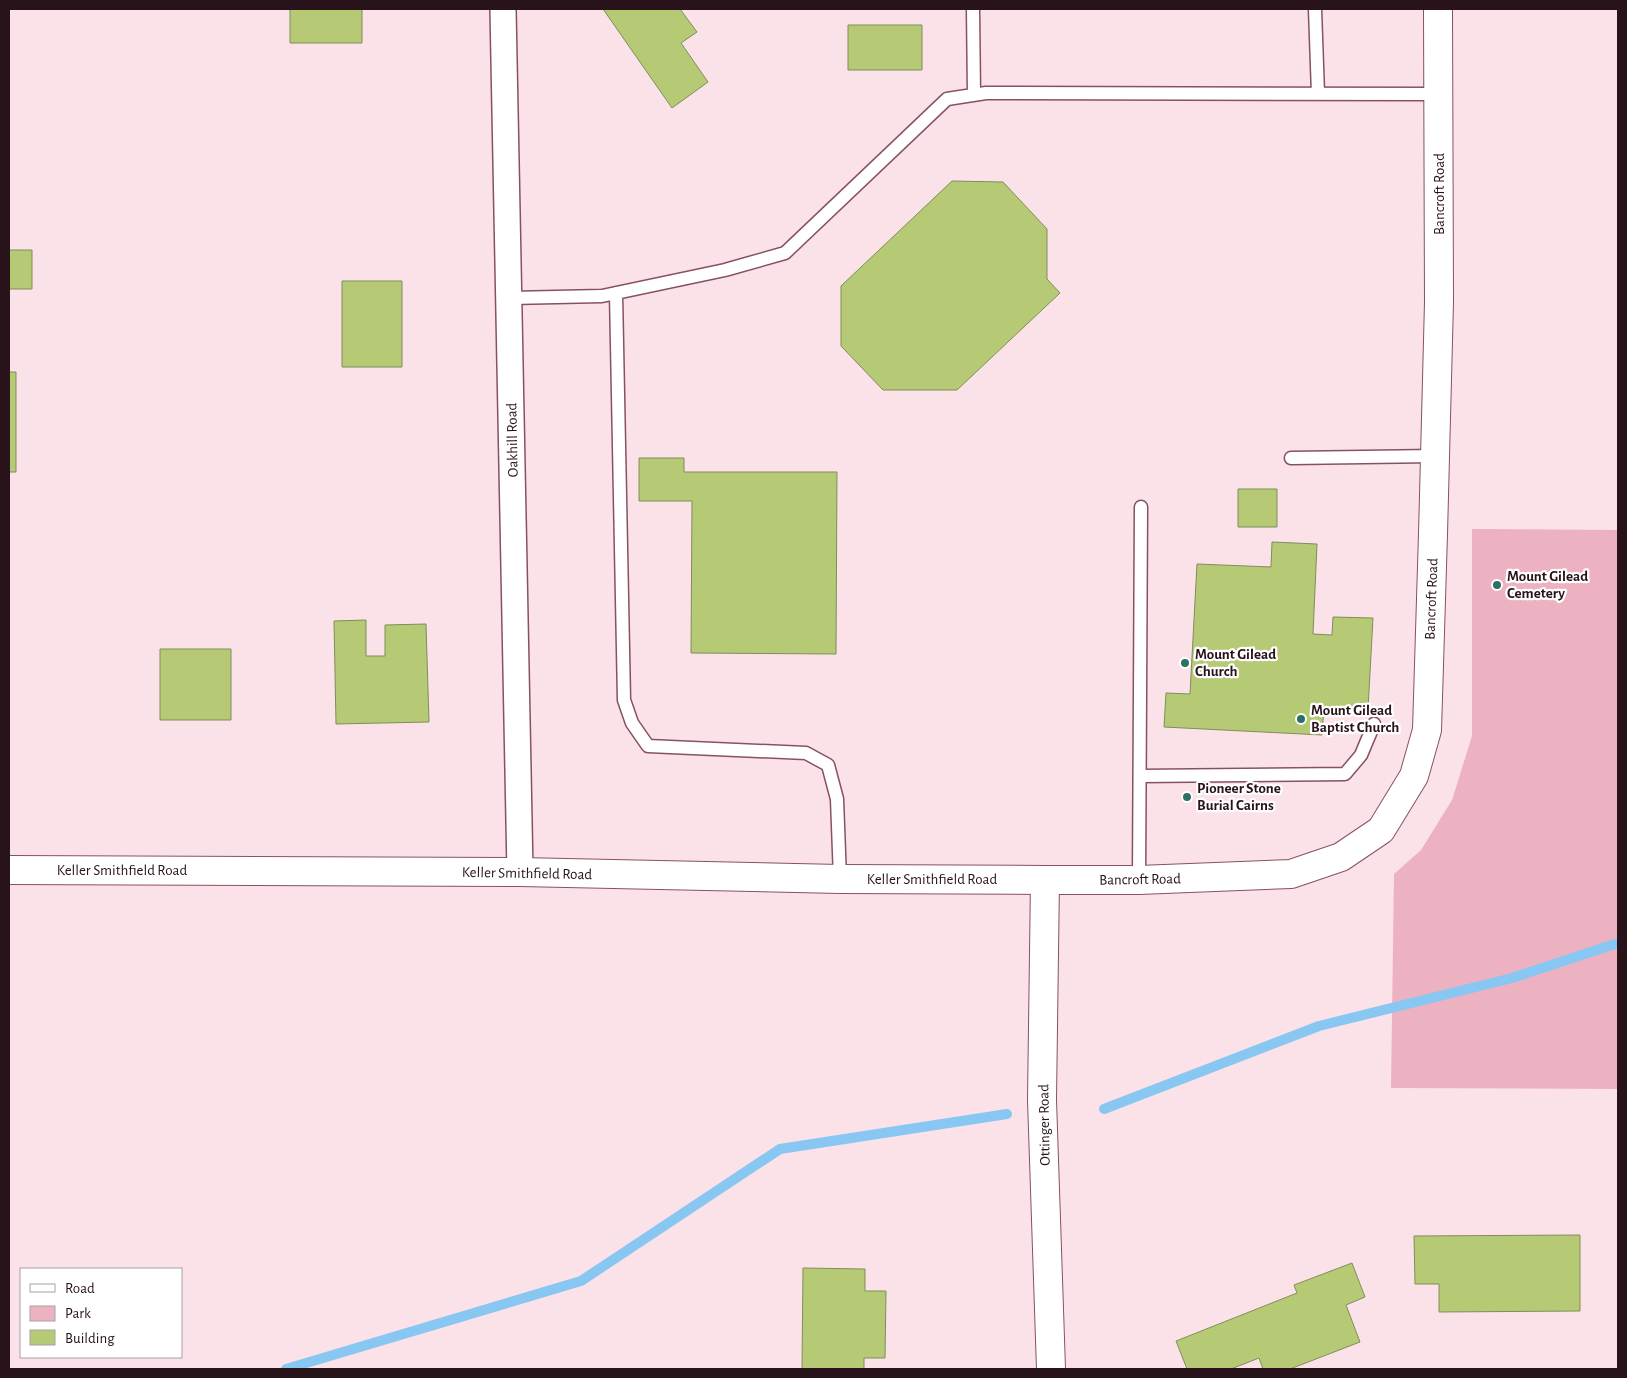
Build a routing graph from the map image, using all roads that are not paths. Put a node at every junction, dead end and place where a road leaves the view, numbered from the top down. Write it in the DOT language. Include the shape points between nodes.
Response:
graph roads {
  1 [pos="503,9"];
  2 [pos="973,9"];
  3 [pos="1315,9"];
  4 [pos="1438,9"];
  5 [pos="1318,94"];
  6 [pos="1438,94"];
  7 [pos="974,95"];
  8 [pos="616,293"];
  9 [pos="510,298"];
  10 [pos="1436,456"];
  11 [pos="1291,458"];
  12 [pos="1141,507"];
  13 [pos="1374,724"];
  14 [pos="1140,776"];
  15 [pos="9,870"];
  16 [pos="520,872"];
  17 [pos="840,879"];
  18 [pos="1045,880"];
  19 [pos="1139,880"];
  20 [pos="1050,1369"];
  1 -- 9 [label="street, Oakhill Road"];
  2 -- 7 [label="lane"];
  3 -- 5 [label="lane"];
  4 -- 6 [label="street, Bancroft Road"];
  5 -- 6 [label="lane"];
  5 -- 7 [label="lane"];
  6 -- 10 [label="street, Bancroft Road"];
  7 -- 8 [label="lane" via="947,99 786,253 725,270"];
  8 -- 9 [label="lane"];
  8 -- 17 [label="lane" via="624,700 632,723 648,746 806,752 828,765 837,799"];
  9 -- 16 [label="street, Oakhill Road"];
  10 -- 11 [label="lane"];
  10 -- 19 [label="street, Bancroft Road" via="1427,730 1414,776 1381,830 1341,857 1291,874"];
  12 -- 14 [label="lane"];
  13 -- 14 [label="lane" via="1361,755 1344,774"];
  14 -- 19 [label="lane"];
  15 -- 16 [label="street, Keller Smithfield Road"];
  16 -- 17 [label="street, Keller Smithfield Road"];
  17 -- 18 [label="street, Keller Smithfield Road"];
  18 -- 19 [label="street, Bancroft Road"];
  18 -- 20 [label="street, Ottinger Road" via="1042,1100"];
}
